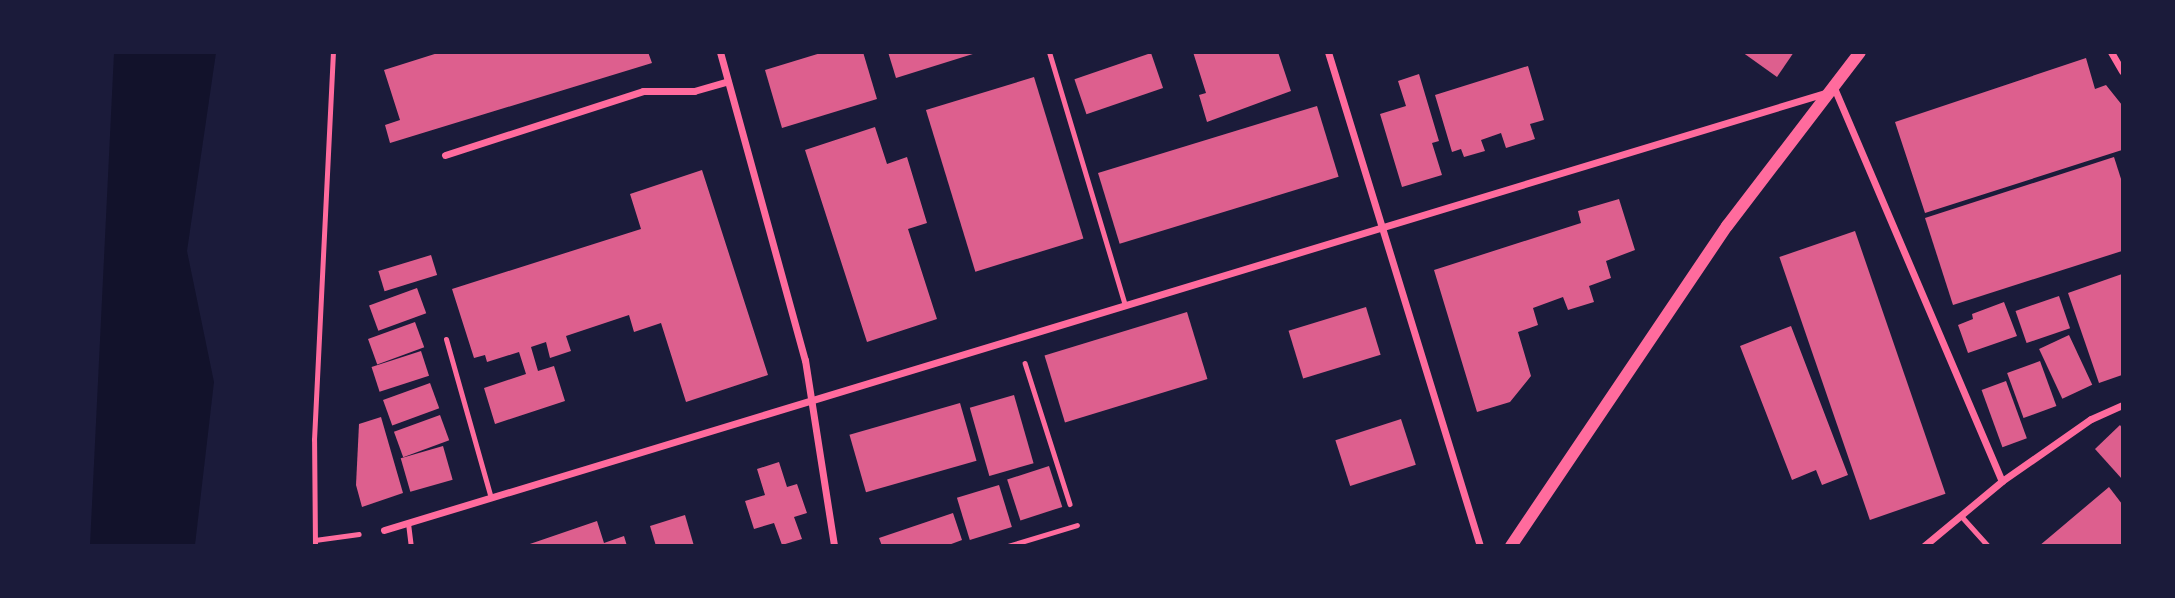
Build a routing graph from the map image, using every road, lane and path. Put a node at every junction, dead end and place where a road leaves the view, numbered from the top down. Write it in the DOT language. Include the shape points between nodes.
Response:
graph roads {
  1 [pos="333,52"];
  2 [pos="720,52"];
  3 [pos="1049,52"];
  4 [pos="1328,52"];
  5 [pos="1860,52"];
  6 [pos="2111,52"];
  7 [pos="2123,71"];
  8 [pos="728,81"];
  9 [pos="1835,90"];
  10 [pos="445,155"];
  11 [pos="1381,228"];
  12 [pos="1125,306"];
  13 [pos="446,339"];
  14 [pos="1017,339"];
  15 [pos="813,400"];
  16 [pos="2123,405"];
  17 [pos="2001,481"];
  18 [pos="491,498"];
  19 [pos="1961,516"];
  20 [pos="408,523"];
  21 [pos="1077,525"];
  22 [pos="384,530"];
  23 [pos="315,542"];
  24 [pos="411,545"];
  25 [pos="834,545"];
  26 [pos="1008,545"];
  27 [pos="1480,545"];
  28 [pos="1511,545"];
  29 [pos="1924,545"];
  30 [pos="1988,545"];
  1 -- 23 [label="path" via="314,440"];
  2 -- 8 [label="street"];
  3 -- 12 [label="lane"];
  4 -- 11 [label="street"];
  5 -- 9 [label="street"];
  6 -- 7 [label="street"];
  8 -- 10 [label="street" via="694,91 643,91"];
  8 -- 15 [label="street"];
  9 -- 11 [label="street"];
  9 -- 17 [label="street"];
  9 -- 28 [label="street" via="1727,226"];
  11 -- 12 [label="street"];
  11 -- 27 [label="street"];
  12 -- 14 [label="street"];
  13 -- 18 [label="lane"];
  14 -- 15 [label="street"];
  14 -- 21 [label="path"];
  15 -- 18 [label="street"];
  15 -- 25 [label="street"];
  16 -- 17 [label="street" via="2091,419"];
  17 -- 19 [label="street"];
  18 -- 20 [label="street"];
  19 -- 29 [label="street"];
  19 -- 30 [label="lane"];
  20 -- 22 [label="street"];
  20 -- 24 [label="lane"];
  21 -- 26 [label="lane"];
  22 -- 23 [label="path"];
}
